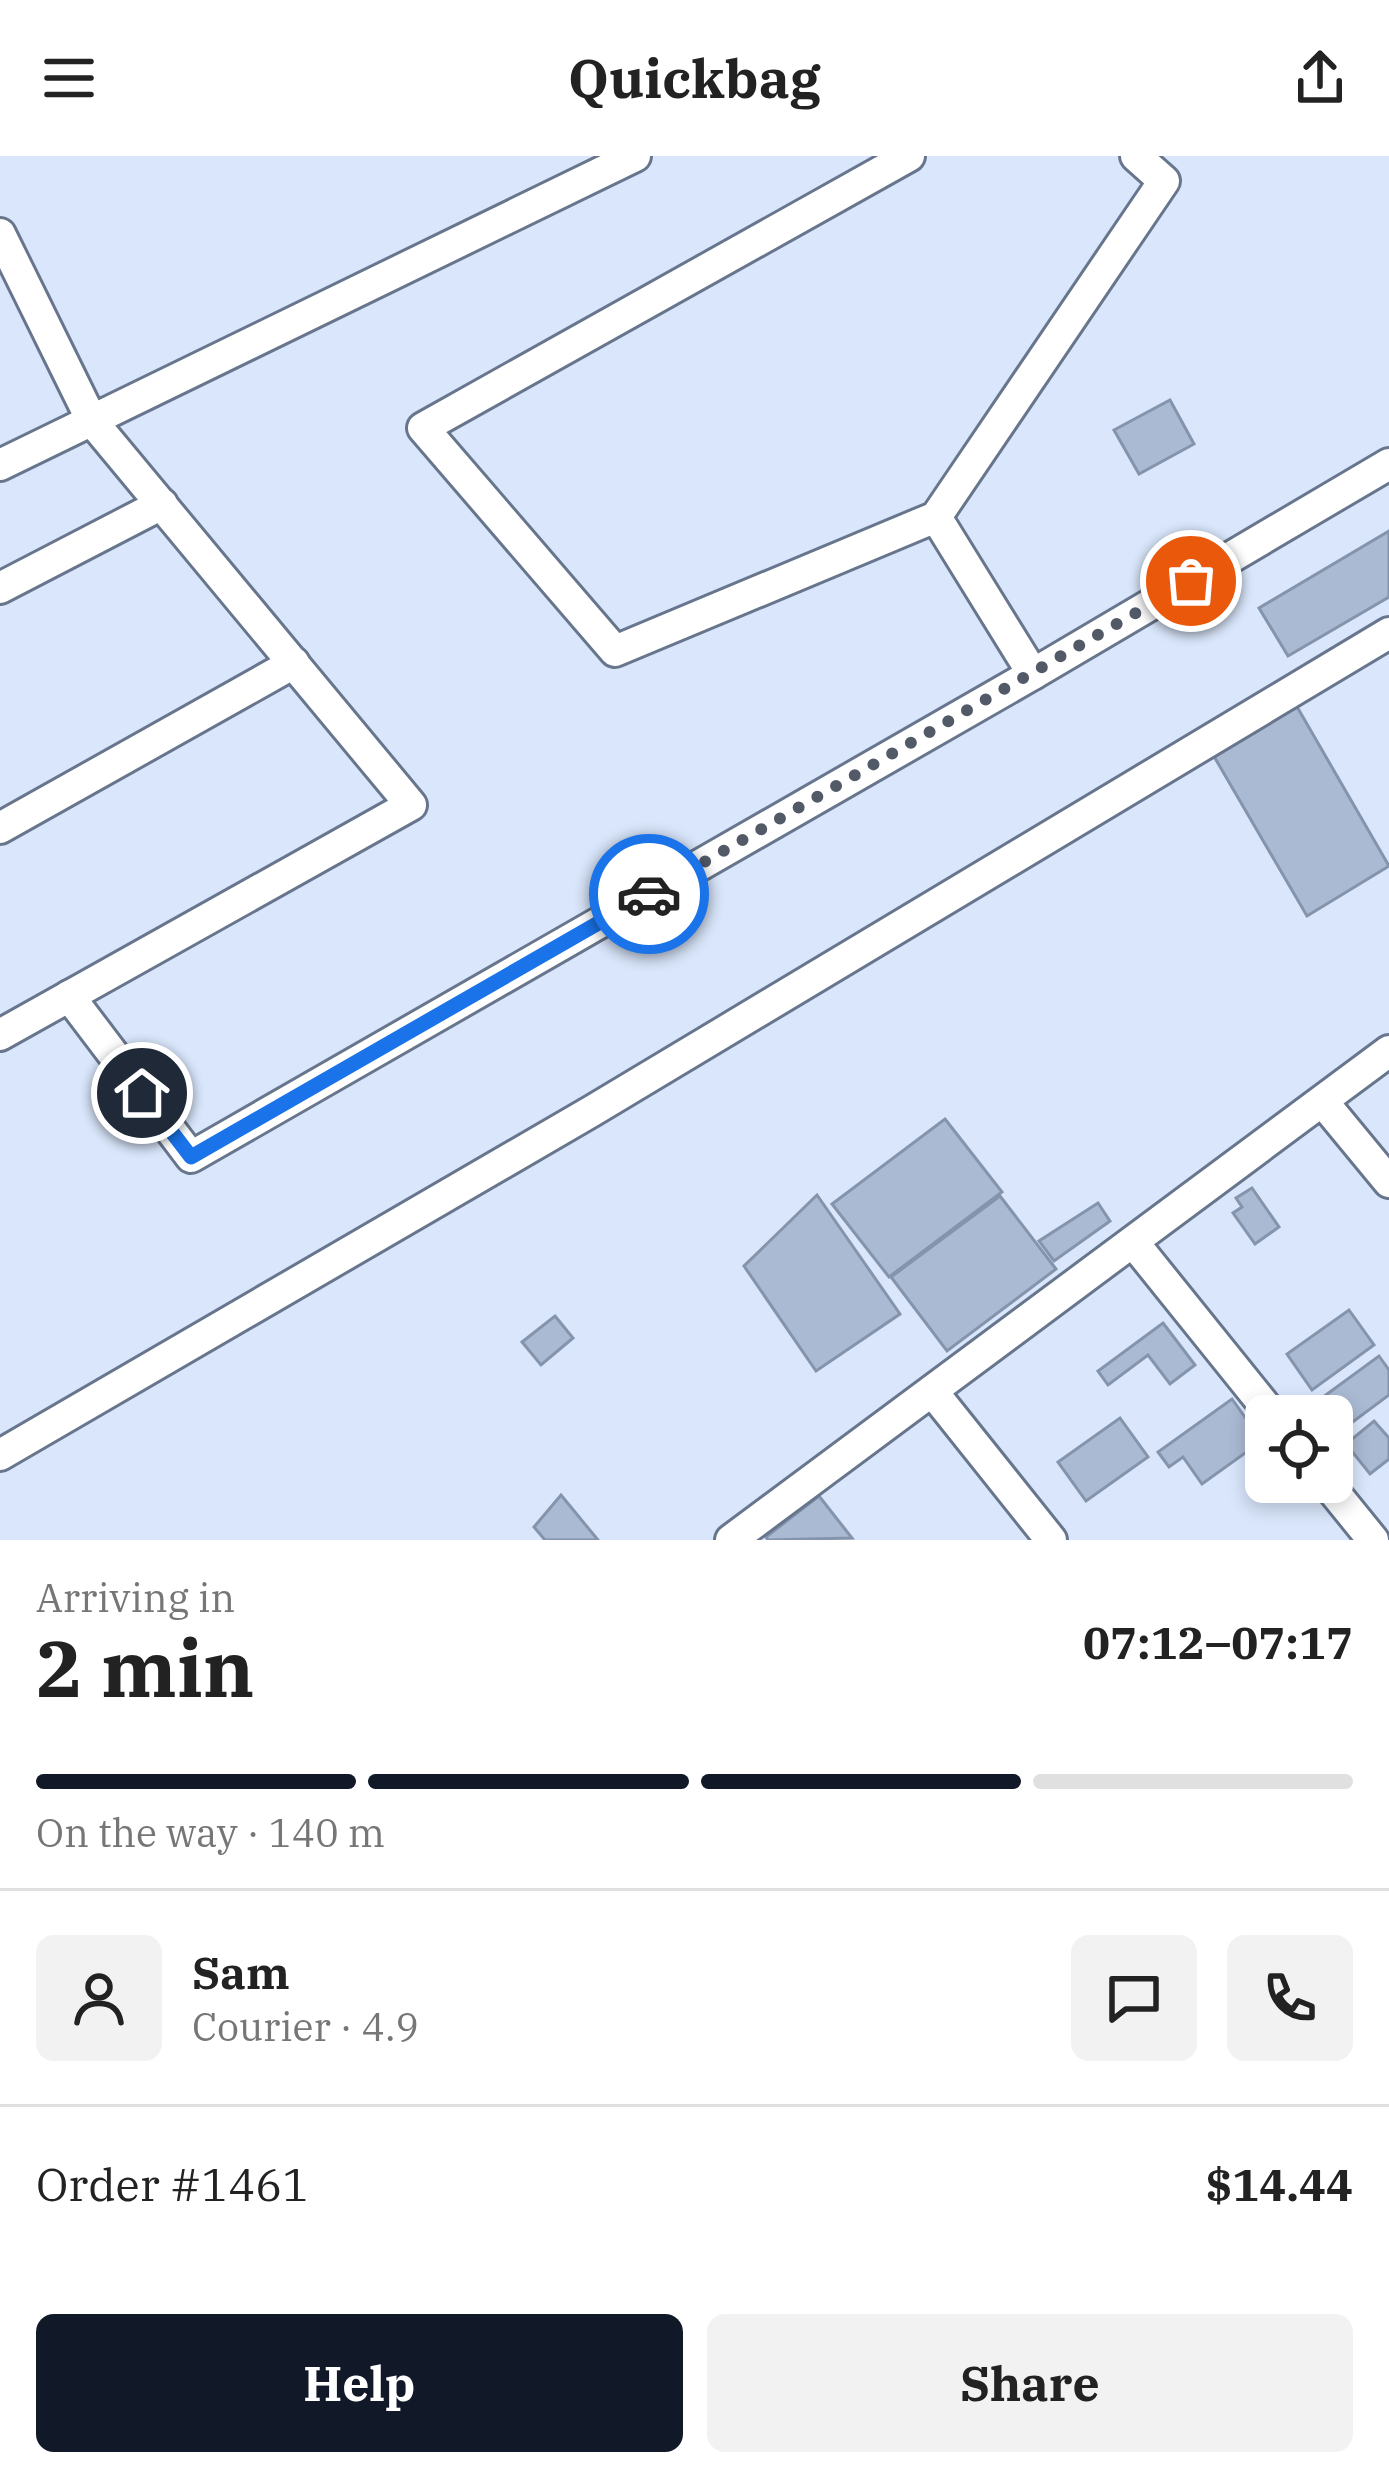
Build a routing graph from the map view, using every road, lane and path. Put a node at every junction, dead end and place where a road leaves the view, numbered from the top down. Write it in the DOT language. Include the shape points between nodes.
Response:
graph roads {
  1 [pos="635,156"];
  2 [pos="909,156"];
  3 [pos="1136,156"];
  4 [pos="0,233"];
  5 [pos="92,421"];
  6 [pos="1389,464"];
  7 [pos="0,465"];
  8 [pos="162,504"];
  9 [pos="936,517"];
  10 [pos="0,588"];
  11 [pos="1389,633"];
  12 [pos="294,663"];
  13 [pos="1033,674"];
  14 [pos="0,828"];
  15 [pos="69,996"];
  16 [pos="0,1035"];
  17 [pos="1389,1051"];
  18 [pos="1323,1102"];
  19 [pos="1389,1182"];
  20 [pos="1133,1242"];
  21 [pos="932,1391"];
  22 [pos="1256,1395"];
  23 [pos="0,1455"];
  24 [pos="1343,1503"];
  25 [pos="733,1539"];
  26 [pos="1051,1540"];
  27 [pos="1373,1540"];
  1 -- 5 [label="street"];
  2 -- 9 [label="street" via="423,428 615,651"];
  3 -- 9 [label="street" via="1164,181"];
  4 -- 5 [label="street"];
  5 -- 7 [label="street"];
  5 -- 8 [label="street"];
  6 -- 13 [label="street"];
  8 -- 10 [label="street"];
  8 -- 12 [label="street"];
  9 -- 13 [label="street"];
  11 -- 23 [label="street"];
  12 -- 14 [label="street"];
  12 -- 15 [label="street" via="411,805"];
  13 -- 15 [label="street" via="191,1157"];
  15 -- 16 [label="street"];
  17 -- 18 [label="street"];
  18 -- 19 [label="street"];
  18 -- 20 [label="street"];
  20 -- 21 [label="street"];
  20 -- 22 [label="street"];
  21 -- 25 [label="street"];
  21 -- 26 [label="street"];
  24 -- 27 [label="street"];
}
